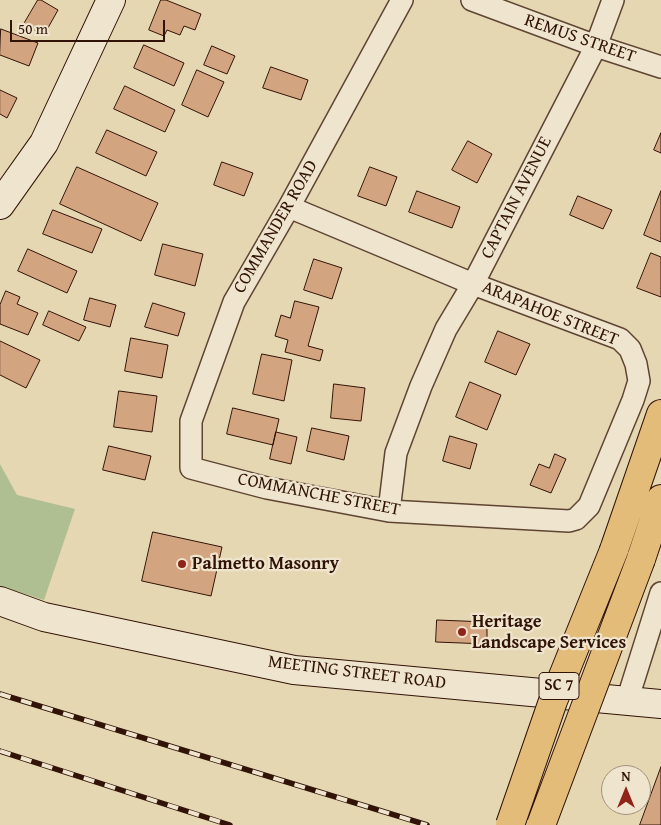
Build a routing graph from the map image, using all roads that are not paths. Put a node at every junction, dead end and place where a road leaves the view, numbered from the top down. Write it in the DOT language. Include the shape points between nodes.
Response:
graph roads {
  1 [pos="111,0"];
  2 [pos="402,0"];
  3 [pos="472,0"];
  4 [pos="613,0"];
  5 [pos="596,46"];
  6 [pos="661,67"];
  7 [pos="0,205"];
  8 [pos="289,207"];
  9 [pos="473,284"];
  10 [pos="661,414"];
  11 [pos="192,468"];
  12 [pos="661,499"];
  13 [pos="389,511"];
  14 [pos="568,521"];
  15 [pos="661,593"];
  16 [pos="0,601"];
  17 [pos="627,701"];
  18 [pos="661,704"];
  19 [pos="510,825"];
  20 [pos="541,825"];
  1 -- 7 [label="street" via="44,143"];
  2 -- 8 [label="street, COMMANDER ROAD"];
  3 -- 5 [label="street, REMUS STREET"];
  4 -- 5 [label="street, CAPTAIN AVENUE"];
  5 -- 6 [label="street, REMUS STREET"];
  5 -- 9 [label="street, CAPTAIN AVENUE"];
  8 -- 9 [label="street, ARAPAHOE STREET"];
  8 -- 11 [label="street, COMMANDER ROAD" via="234,302 192,421"];
  9 -- 13 [label="street, CAPTAIN AVENUE" via="446,329 402,436 396,453"];
  9 -- 14 [label="street, ARAPAHOE STREET" via="620,339 630,349 639,381 634,400 589,506"];
  10 -- 19 [label="main road, SC 7, bridge" via="614,550 553,700"];
  11 -- 13 [label="street, COMMANCHE STREET" via="266,488"];
  12 -- 20 [label="main road, SC 7, bridge"];
  13 -- 14 [label="street, COMMANCHE STREET"];
  15 -- 17 [label="street"];
  16 -- 17 [label="street, MEETING STREET ROAD" via="44,618 294,670"];
  17 -- 18 [label="street, MEETING STREET ROAD"];
}
